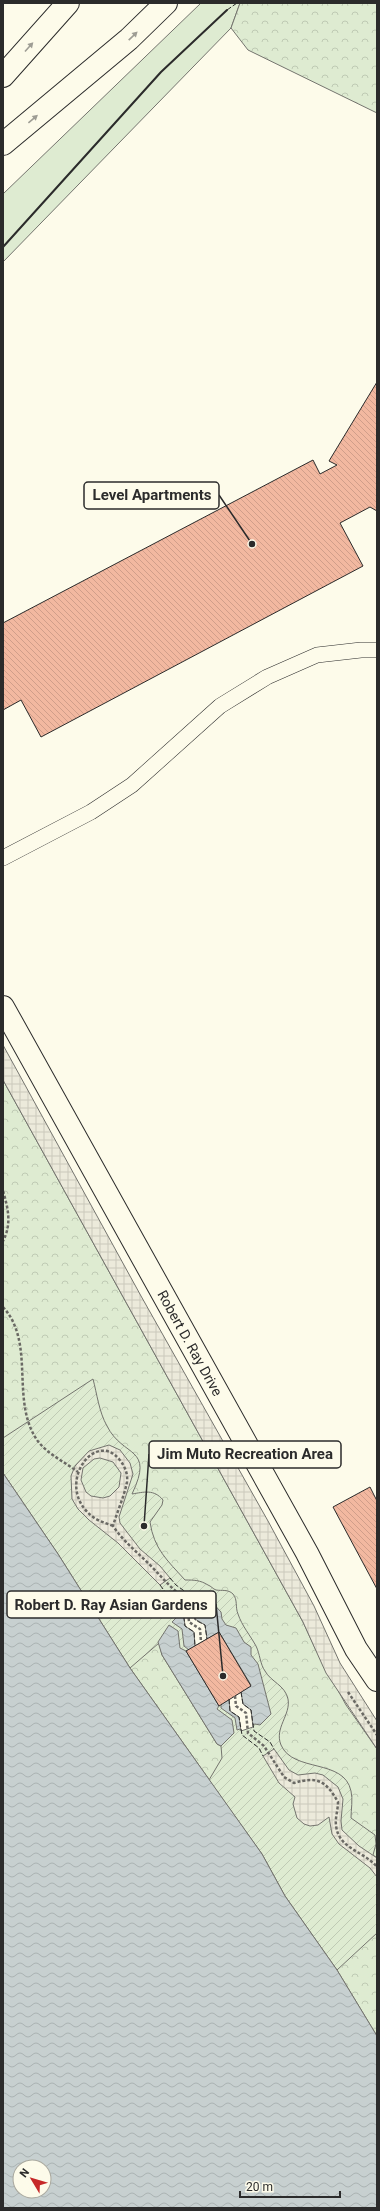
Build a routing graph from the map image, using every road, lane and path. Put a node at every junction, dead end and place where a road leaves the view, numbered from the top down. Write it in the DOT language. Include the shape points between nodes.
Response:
graph roads {
  1 [pos="68,3"];
  2 [pos="166,3"];
  3 [pos="3,76"];
  4 [pos="3,144"];
  5 [pos="377,650"];
  6 [pos="3,858"];
  7 [pos="3,1007"];
  8 [pos="3,1191"];
  9 [pos="3,1241"];
  10 [pos="3,1307"];
  11 [pos="78,1472"];
  12 [pos="113,1526"];
  13 [pos="201,1642"];
  14 [pos="377,1680"];
  15 [pos="235,1696"];
  16 [pos="377,1867"];
  3 -- 1 [label="main road, one-way"];
  4 -- 2 [label="main road, one-way" via="129,39"];
  5 -- 6 [label="lane" via="317,655 267,677 220,706 132,784 91,812"];
  7 -- 14 [label="main road, Robert D. Ray Drive" via="307,1553 356,1649"];
  8 -- 9 [label="path" via="8,1209 7,1234"];
  10 -- 11 [label="path" via="16,1325 25,1412 32,1431 42,1445"];
  11 -- 12 [label="path" via="75,1482 77,1494 84,1508 94,1518"];
  11 -- 12 [label="path" via="83,1461 93,1454 107,1452 123,1463 127,1482"];
  12 -- 13 [label="path" via="129,1547 187,1600 189,1622 200,1629"];
  15 -- 16 [label="path" via="236,1706 246,1713 248,1733 264,1746 288,1781 294,1783 313,1778 325,1784 338,1802 337,1833 343,1842"];
}
